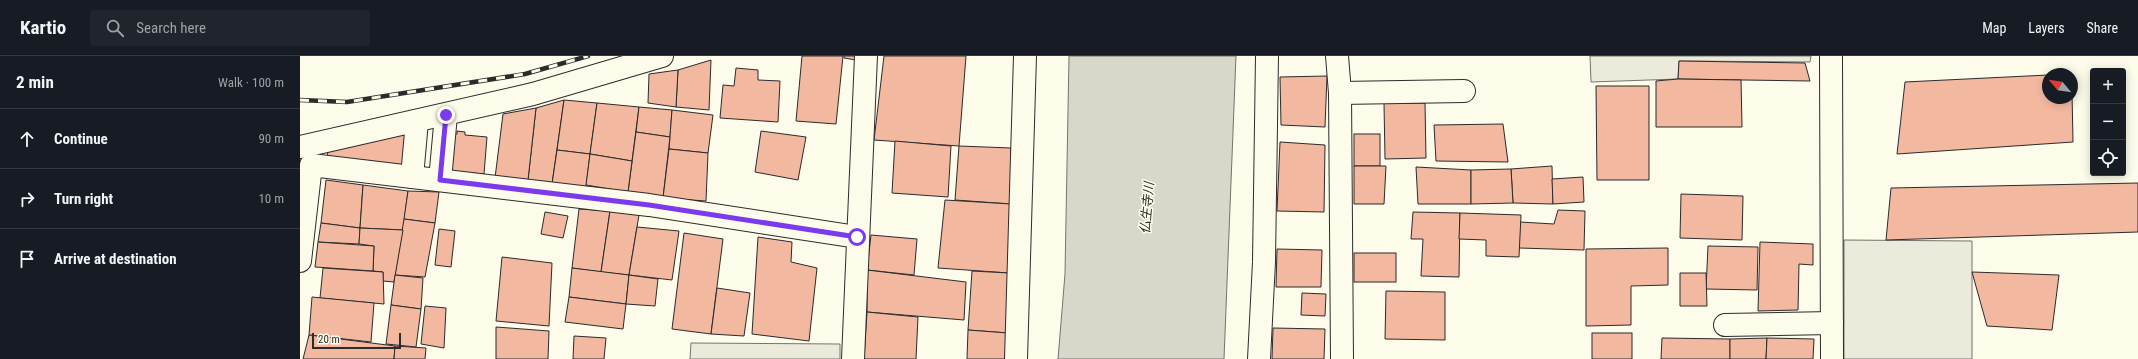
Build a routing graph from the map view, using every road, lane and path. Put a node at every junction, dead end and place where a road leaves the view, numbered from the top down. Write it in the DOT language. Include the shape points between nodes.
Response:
graph roads {
  1 [pos="662,56"];
  2 [pos="866,56"];
  3 [pos="1025,56"];
  4 [pos="1256,56"];
  5 [pos="1267,56"];
  6 [pos="1337,56"];
  7 [pos="1831,56"];
  8 [pos="603,64"];
  9 [pos="1464,91"];
  10 [pos="1340,93"];
  11 [pos="446,115"];
  12 [pos="417,121"];
  13 [pos="308,152"];
  14 [pos="412,177"];
  15 [pos="440,180"];
  16 [pos="857,237"];
  17 [pos="300,261"];
  18 [pos="1832,323"];
  19 [pos="1725,325"];
  20 [pos="853,359"];
  21 [pos="1016,359"];
  22 [pos="1248,359"];
  23 [pos="1259,359"];
  24 [pos="1342,359"];
  25 [pos="1832,359"];
  1 -- 8 [label="street"];
  2 -- 16 [label="street"];
  3 -- 21 [label="street"];
  4 -- 22 [label="street"];
  5 -- 23 [label="street" via="1264,262"];
  6 -- 10 [label="street"];
  7 -- 18 [label="street"];
  8 -- 11 [label="street" via="534,94"];
  9 -- 10 [label="street"];
  10 -- 24 [label="street"];
  11 -- 12 [label="street"];
  11 -- 15 [label="street"];
  12 -- 13 [label="street"];
  12 -- 14 [label="street"];
  13 -- 14 [label="street"];
  13 -- 17 [label="street"];
  14 -- 15 [label="street"];
  15 -- 16 [label="street" via="649,205"];
  16 -- 20 [label="street"];
  18 -- 19 [label="street"];
  18 -- 25 [label="street"];
}
